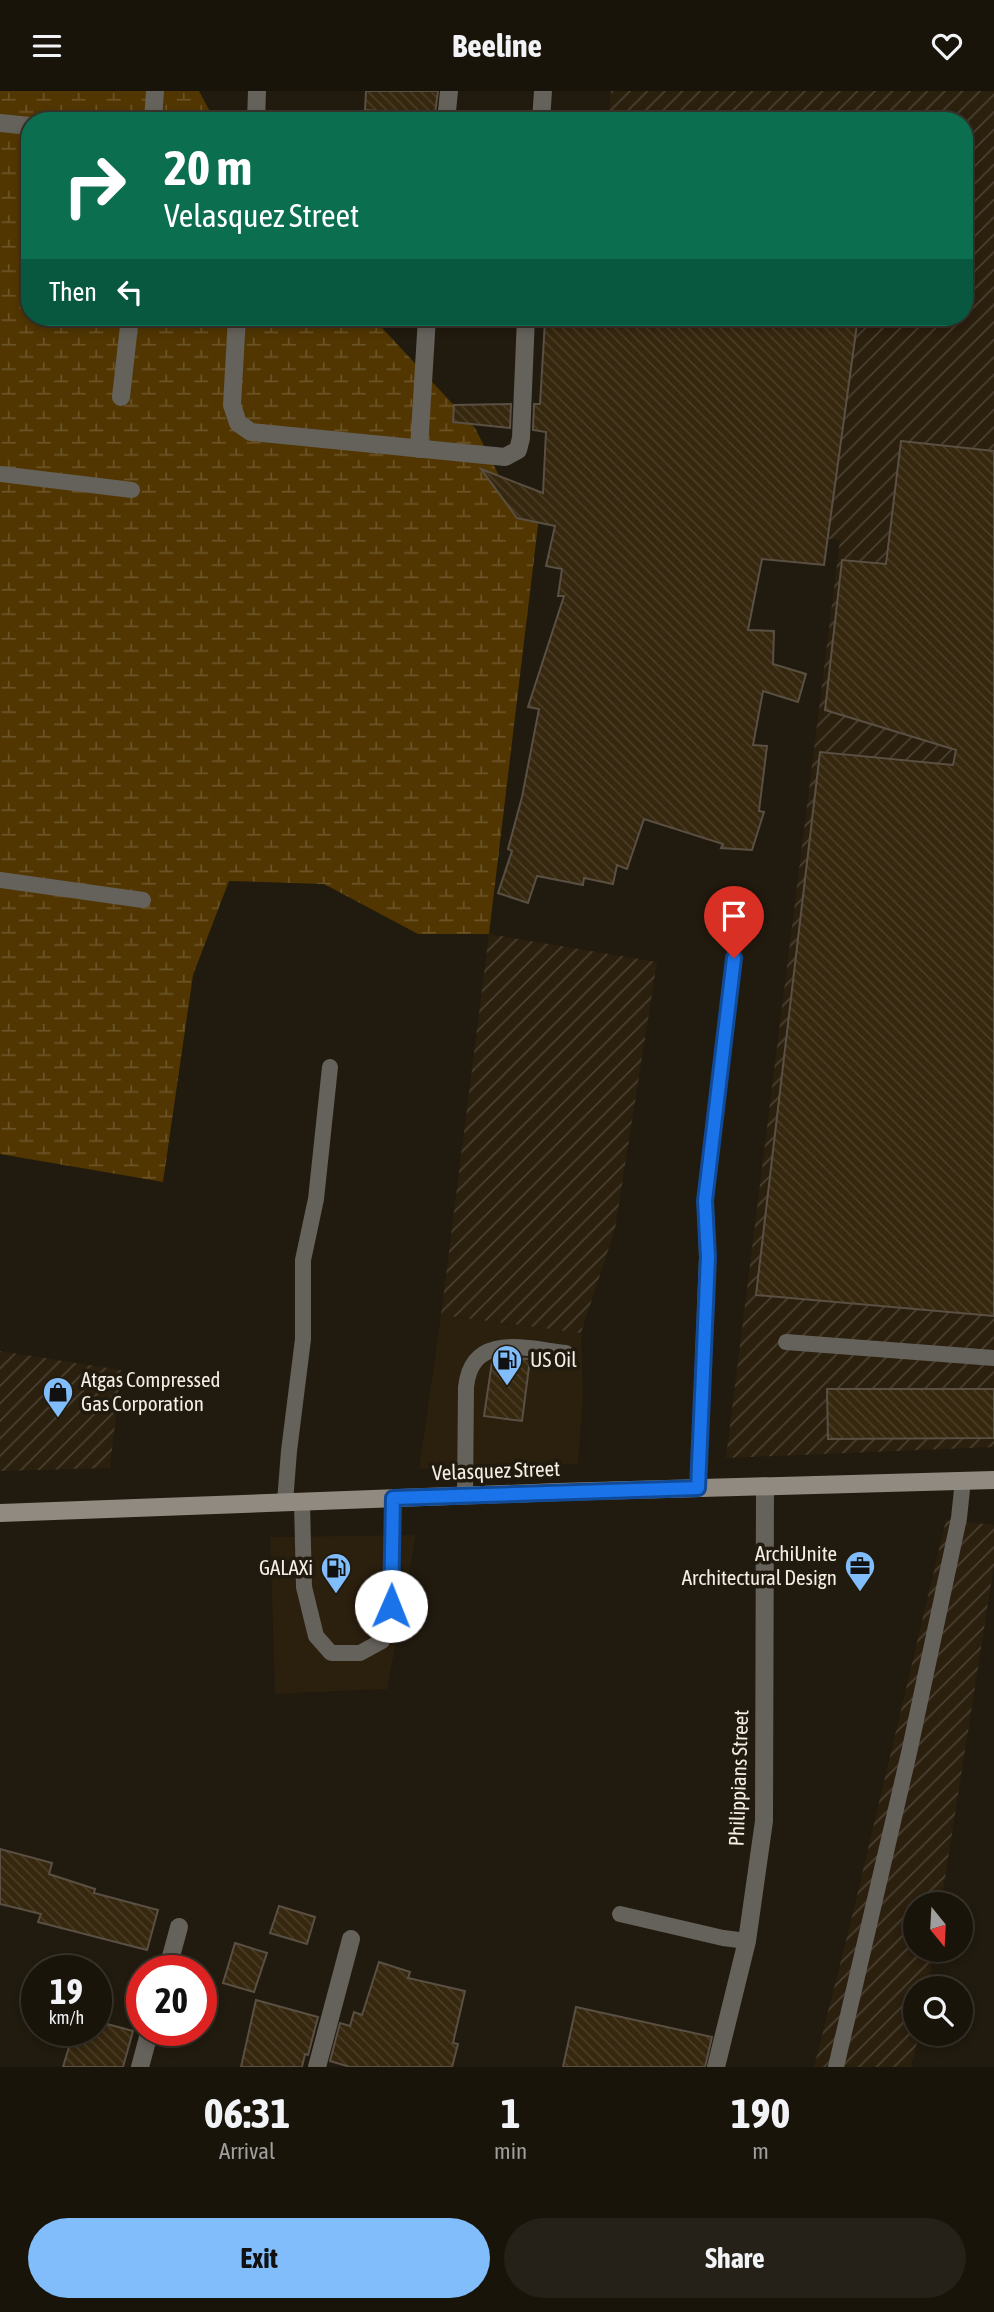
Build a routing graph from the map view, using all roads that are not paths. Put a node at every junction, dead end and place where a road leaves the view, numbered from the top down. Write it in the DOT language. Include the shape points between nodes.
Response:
graph roads {
  1 [pos="155,91"];
  2 [pos="257,91"];
  3 [pos="449,91"];
  4 [pos="543,91"];
  5 [pos="154,112"];
  6 [pos="256,112"];
  7 [pos="447,112"];
  8 [pos="542,112"];
  9 [pos="0,124"];
  10 [pos="21,125"];
  11 [pos="129,326"];
  12 [pos="236,326"];
  13 [pos="426,326"];
  14 [pos="526,326"];
  15 [pos="121,397"];
  16 [pos="419,449"];
  17 [pos="0,474"];
  18 [pos="132,490"];
  19 [pos="0,880"];
  20 [pos="143,900"];
  21 [pos="734,958"];
  22 [pos="330,1067"];
  23 [pos="786,1342"];
  24 [pos="566,1353"];
  25 [pos="994,1358"];
  26 [pos="963,1480"];
  27 [pos="994,1480"];
  28 [pos="765,1486"];
  29 [pos="698,1488"];
  30 [pos="466,1495"];
  31 [pos="393,1498"];
  32 [pos="293,1502"];
  33 [pos="0,1513"];
  34 [pos="620,1914"];
  35 [pos="179,1927"];
  36 [pos="351,1939"];
  37 [pos="747,1941"];
  38 [pos="171,1955"];
  39 [pos="146,2046"];
  40 [pos="140,2067"];
  41 [pos="317,2067"];
  42 [pos="716,2067"];
  43 [pos="836,2067"];
  1 -- 5 [label="street"];
  2 -- 6 [label="street"];
  3 -- 7 [label="street"];
  4 -- 8 [label="street"];
  9 -- 10 [label="street"];
  11 -- 15 [label="street"];
  12 -- 16 [label="street" via="232,405 238,422 251,432"];
  13 -- 16 [label="street"];
  14 -- 16 [label="street" via="518,450 505,457"];
  17 -- 18 [label="lane"];
  19 -- 20 [label="lane"];
  21 -- 29 [label="lane" via="705,1201 708,1257"];
  22 -- 32 [label="lane" via="316,1199 303,1261 303,1339 289,1451"];
  23 -- 25 [label="lane"];
  24 -- 30 [label="lane" via="500,1346 477,1356 466,1387"];
  26 -- 27 [label="main road, Velasquez Street"];
  26 -- 28 [label="main road, Velasquez Street"];
  26 -- 43 [label="lane" via="909,1753"];
  28 -- 29 [label="main road, Velasquez Street"];
  28 -- 37 [label="street, Philippians Street" via="764,1821"];
  29 -- 30 [label="main road, Velasquez Street"];
  30 -- 31 [label="main road, Velasquez Street"];
  31 -- 32 [label="main road, Velasquez Street"];
  31 -- 32 [label="lane" via="391,1606 382,1641 360,1653 331,1653 316,1636 304,1587"];
  32 -- 33 [label="main road, Velasquez Street"];
  34 -- 37 [label="lane"];
  35 -- 38 [label="street"];
  36 -- 41 [label="street"];
  37 -- 42 [label="street, Philippians Street"];
  39 -- 40 [label="street"];
}
